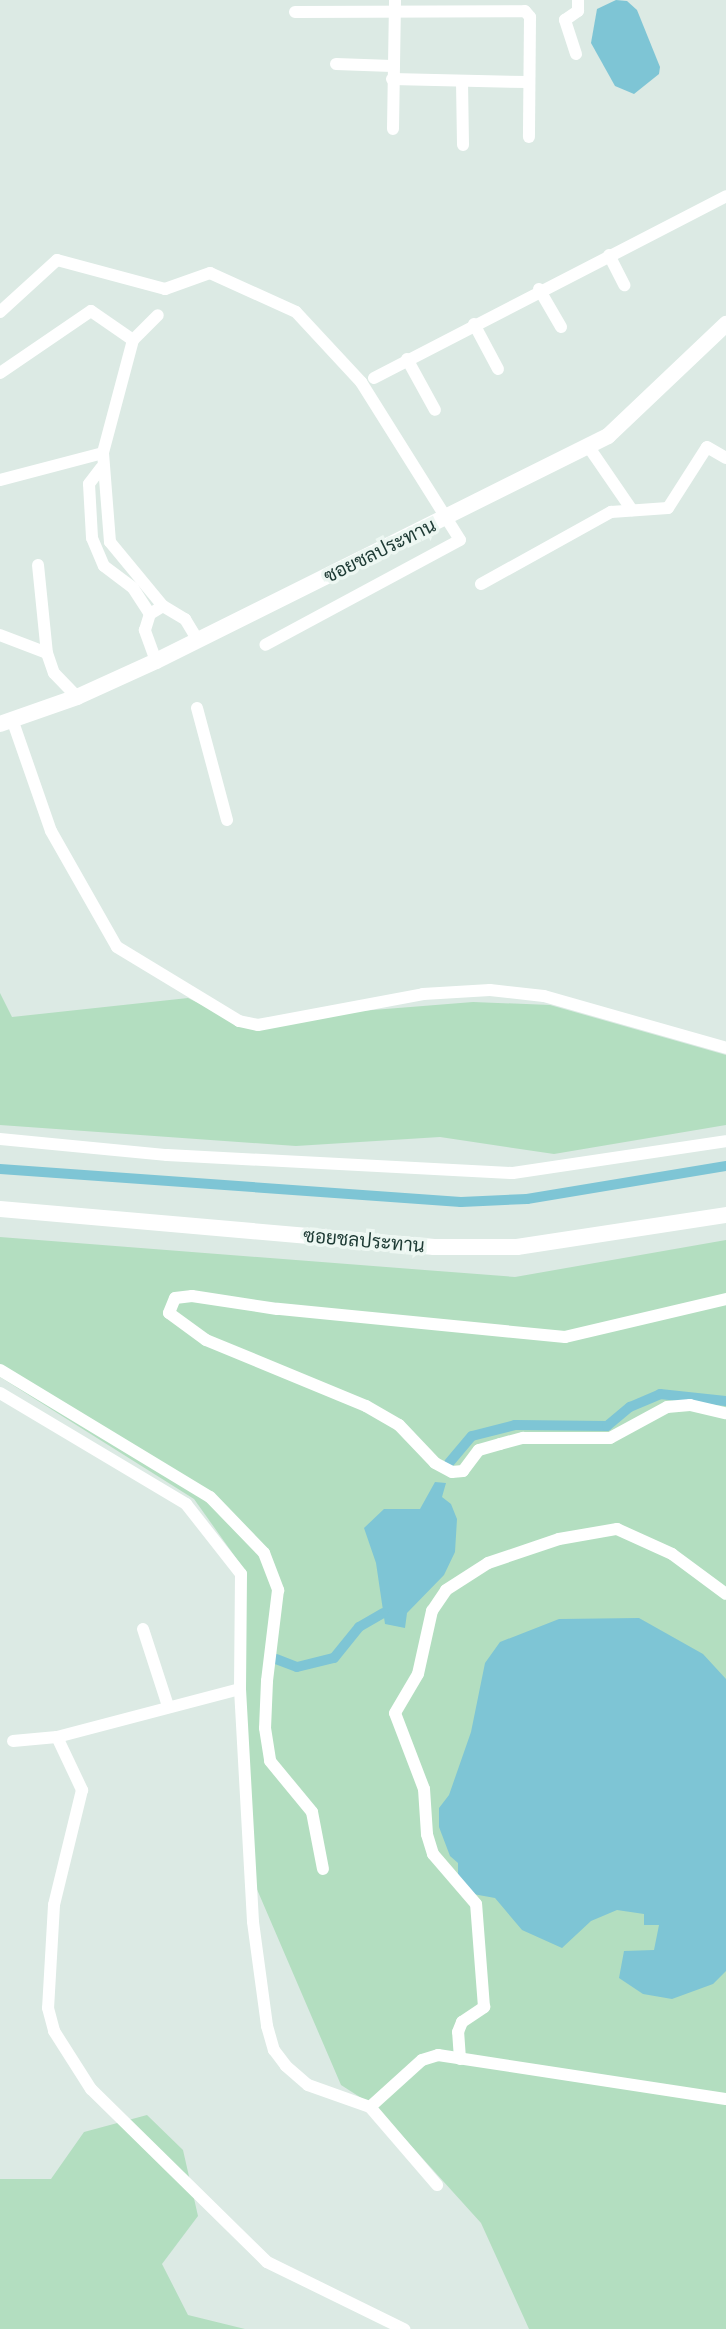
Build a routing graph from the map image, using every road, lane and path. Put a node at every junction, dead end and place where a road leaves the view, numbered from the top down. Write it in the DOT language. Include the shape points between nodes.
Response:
graph roads {
  1 [pos="578,0"];
  2 [pos="395,5"];
  3 [pos="295,12"];
  4 [pos="576,54"];
  5 [pos="337,64"];
  6 [pos="392,73"];
  7 [pos="462,81"];
  8 [pos="529,82"];
  9 [pos="393,129"];
  10 [pos="529,137"];
  11 [pos="463,145"];
  12 [pos="726,196"];
  13 [pos="609,255"];
  14 [pos="624,285"];
  15 [pos="539,289"];
  16 [pos="0,312"];
  17 [pos="158,315"];
  18 [pos="474,324"];
  19 [pos="726,324"];
  20 [pos="561,327"];
  21 [pos="133,340"];
  22 [pos="407,359"];
  23 [pos="498,369"];
  24 [pos="0,373"];
  25 [pos="374,378"];
  26 [pos="435,410"];
  27 [pos="588,446"];
  28 [pos="103,453"];
  29 [pos="726,458"];
  30 [pos="101,468"];
  31 [pos="0,480"];
  32 [pos="632,510"];
  33 [pos="449,519"];
  34 [pos="38,565"];
  35 [pos="481,584"];
  36 [pos="163,606"];
  37 [pos="150,614"];
  38 [pos="0,635"];
  39 [pos="197,639"];
  40 [pos="265,645"];
  41 [pos="47,653"];
  42 [pos="156,661"];
  43 [pos="77,698"];
  44 [pos="197,708"];
  45 [pos="6,723"];
  46 [pos="227,820"];
  47 [pos="726,1048"];
  48 [pos="0,1139"];
  49 [pos="726,1141"];
  50 [pos="0,1209"];
  51 [pos="726,1215"];
  52 [pos="726,1299"];
  53 [pos="0,1370"];
  54 [pos="0,1394"];
  55 [pos="726,1413"];
  56 [pos="726,1594"];
  57 [pos="143,1629"];
  58 [pos="240,1689"];
  59 [pos="169,1706"];
  60 [pos="57,1737"];
  61 [pos="13,1741"];
  62 [pos="323,1869"];
  63 [pos="460,2059"];
  64 [pos="726,2099"];
  65 [pos="370,2107"];
  66 [pos="438,2185"];
  67 [pos="404,2329"];
  1 -- 4 [label="street" via="578,11 565,20"];
  2 -- 3 [label="street"];
  2 -- 6 [label="street"];
  2 -- 8 [label="street" via="525,11 530,17"];
  5 -- 6 [label="street"];
  6 -- 7 [label="street"];
  6 -- 9 [label="street"];
  7 -- 8 [label="street"];
  7 -- 11 [label="street"];
  8 -- 10 [label="street"];
  12 -- 13 [label="street"];
  13 -- 14 [label="street"];
  13 -- 15 [label="street"];
  15 -- 18 [label="street"];
  15 -- 20 [label="street"];
  16 -- 33 [label="street" via="57,260 165,289 210,273 296,312 361,382"];
  17 -- 21 [label="street"];
  18 -- 22 [label="street"];
  18 -- 23 [label="street"];
  19 -- 27 [label="street, ซอยชลประทาน" via="608,436"];
  21 -- 24 [label="street" via="92,311"];
  21 -- 28 [label="street"];
  22 -- 25 [label="street"];
  22 -- 26 [label="street"];
  27 -- 32 [label="street"];
  27 -- 33 [label="street, ซอยชลประทาน"];
  28 -- 30 [label="street"];
  28 -- 31 [label="street"];
  29 -- 32 [label="street" via="707,447 668,508"];
  30 -- 36 [label="street" via="110,542"];
  30 -- 37 [label="street" via="89,484 88,505 97,554 106,568 133,588"];
  32 -- 35 [label="street" via="611,512"];
  33 -- 39 [label="street, ซอยชลประทาน"];
  33 -- 40 [label="street" via="460,540"];
  34 -- 41 [label="street"];
  36 -- 37 [label="street"];
  36 -- 39 [label="street" via="185,619"];
  37 -- 42 [label="street" via="145,630"];
  38 -- 41 [label="street"];
  39 -- 42 [label="street, ซอยชลประทาน"];
  41 -- 43 [label="street" via="54,673"];
  42 -- 43 [label="street, ซอยชลประทาน"];
  43 -- 45 [label="street, ซอยชลประทาน"];
  44 -- 46 [label="street"];
  45 -- 47 [label="street" via="51,831 117,947 239,1021 258,1025 423,994 490,990 544,996"];
  48 -- 49 [label="street" via="167,1156 513,1173"];
  50 -- 51 [label="street, ซอยชลประทาน" via="434,1247 517,1247"];
  52 -- 55 [label="street" via="565,1337 277,1309 192,1296 174,1298 169,1313 206,1340 366,1406 399,1426 435,1463 452,1472 463,1471 479,1450 523,1438 610,1438 667,1407 690,1405"];
  53 -- 62 [label="street" via="211,1496 264,1553 278,1590 267,1681 265,1728 270,1761 312,1812"];
  54 -- 58 [label="street" via="186,1504 211,1531 241,1574"];
  56 -- 63 [label="street" via="672,1554 617,1529 559,1539 488,1563 446,1590 432,1611 418,1674 395,1713 424,1789 433,1854 476,1904 484,2007 462,2022"];
  57 -- 59 [label="street"];
  58 -- 59 [label="street"];
  58 -- 65 [label="street" via="253,1922 274,2050 308,2085"];
  59 -- 60 [label="street"];
  60 -- 61 [label="street"];
  60 -- 67 [label="street" via="82,1790 54,1905 48,2008 54,2031 91,2090 267,2262"];
  63 -- 64 [label="street"];
  63 -- 65 [label="street" via="438,2055 422,2060"];
  65 -- 66 [label="street"];
}
